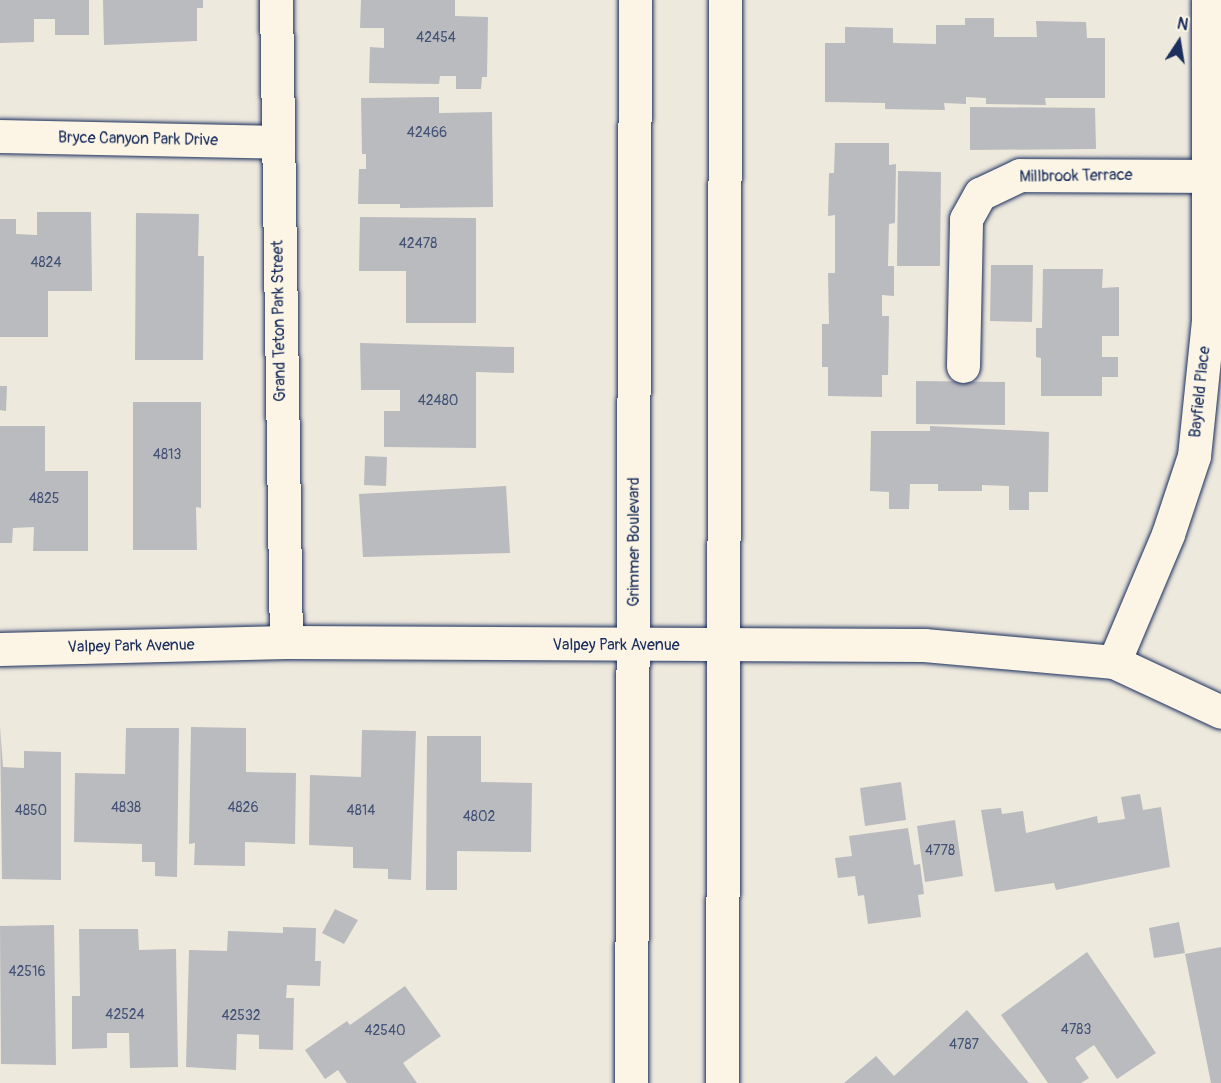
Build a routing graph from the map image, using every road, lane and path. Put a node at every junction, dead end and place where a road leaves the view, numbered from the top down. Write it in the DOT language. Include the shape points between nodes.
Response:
graph roads {
  1 [pos="276,0"];
  2 [pos="635,0"];
  3 [pos="725,0"];
  4 [pos="1212,20"];
  5 [pos="0,136"];
  6 [pos="276,142"];
  7 [pos="1207,176"];
  8 [pos="963,366"];
  9 [pos="286,642"];
  10 [pos="634,645"];
  11 [pos="724,645"];
  12 [pos="0,649"];
  13 [pos="1114,662"];
  14 [pos="1221,712"];
  15 [pos="631,1083"];
  16 [pos="722,1083"];
  1 -- 6 [label="street, Grand Teton Park Street"];
  2 -- 10 [label="street, Grimmer Boulevard"];
  3 -- 11 [label="street"];
  4 -- 7 [label="street, Bayfield Place"];
  5 -- 6 [label="street, Bryce Canyon Park Drive"];
  6 -- 9 [label="street, Grand Teton Park Street"];
  7 -- 8 [label="street, Millbrook Terrace" via="1020,175 980,194 966,219"];
  7 -- 13 [label="street, Bayfield Place" via="1208,320 1194,456 1168,534"];
  9 -- 10 [label="street, Valpey Park Avenue"];
  9 -- 12 [label="street, Valpey Park Avenue"];
  10 -- 11 [label="street, Valpey Park Avenue"];
  10 -- 15 [label="street, Grimmer Boulevard"];
  11 -- 13 [label="street, Valpey Park Avenue" via="924,645"];
  11 -- 16 [label="street"];
  13 -- 14 [label="street, Valpey Park Avenue"];
}
